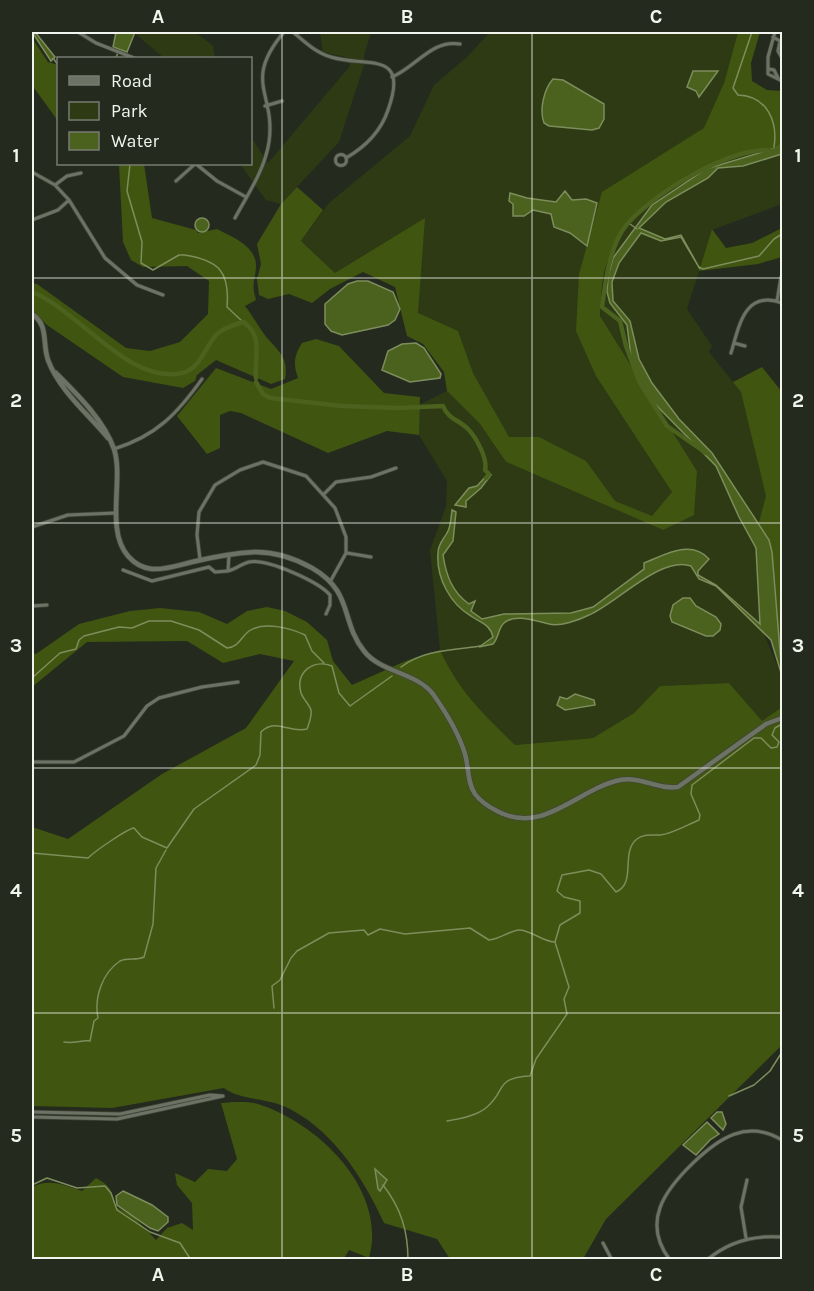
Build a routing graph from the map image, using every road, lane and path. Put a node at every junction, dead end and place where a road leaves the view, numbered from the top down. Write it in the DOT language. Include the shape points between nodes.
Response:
graph roads {
  1 [pos="78,32"];
  2 [pos="284,32"];
  3 [pos="294,32"];
  4 [pos="774,32"];
  5 [pos="773,37"];
  6 [pos="460,44"];
  7 [pos="130,57"];
  8 [pos="783,58"];
  9 [pos="769,69"];
  10 [pos="392,77"];
  11 [pos="778,78"];
  12 [pos="783,81"];
  13 [pos="282,101"];
  14 [pos="265,106"];
  15 [pos="346,158"];
  16 [pos="194,165"];
  17 [pos="196,165"];
  18 [pos="32,171"];
  19 [pos="81,173"];
  20 [pos="176,181"];
  21 [pos="55,186"];
  22 [pos="247,197"];
  23 [pos="69,200"];
  24 [pos="235,218"];
  25 [pos="32,220"];
  26 [pos="781,277"];
  27 [pos="163,295"];
  28 [pos="777,301"];
  29 [pos="783,303"];
  30 [pos="32,314"];
  31 [pos="734,343"];
  32 [pos="745,346"];
  33 [pos="731,353"];
  34 [pos="202,379"];
  35 [pos="113,446"];
  36 [pos="396,468"];
  37 [pos="324,494"];
  38 [pos="116,513"];
  39 [pos="32,526"];
  40 [pos="346,552"];
  41 [pos="229,555"];
  42 [pos="371,557"];
  43 [pos="200,560"];
  44 [pos="123,570"];
  45 [pos="228,571"];
  46 [pos="330,582"];
  47 [pos="47,605"];
  48 [pos="32,606"];
  49 [pos="326,614"];
  50 [pos="238,682"];
  51 [pos="783,718"];
  52 [pos="32,762"];
  53 [pos="32,1112"];
  54 [pos="131,1115"];
  55 [pos="61,1116"];
  56 [pos="32,1117"];
  57 [pos="783,1140"];
  58 [pos="747,1180"];
  59 [pos="783,1237"];
  60 [pos="746,1238"];
  61 [pos="603,1243"];
  62 [pos="612,1260"];
  63 [pos="670,1260"];
  64 [pos="707,1260"];
  1 -- 7 [label="street"];
  2 -- 14 [label="street" via="264,66"];
  3 -- 10 [label="street" via="324,55 378,63"];
  4 -- 5 [label="street"];
  5 -- 8 [label="street" via="779,40 778,51"];
  5 -- 9 [label="street"];
  6 -- 10 [label="street" via="434,48 411,68"];
  9 -- 11 [label="street"];
  9 -- 11 [label="street" via="768,76"];
  10 -- 15 [label="street" via="394,93 381,126 367,143"];
  11 -- 12 [label="street"];
  13 -- 14 [label="street"];
  14 -- 22 [label="street" via="269,143"];
  16 -- 20 [label="street"];
  17 -- 22 [label="street"];
  18 -- 21 [label="street"];
  19 -- 21 [label="street" via="67,176"];
  21 -- 23 [label="street"];
  22 -- 24 [label="street"];
  23 -- 25 [label="street" via="58,210"];
  23 -- 27 [label="street" via="105,258 138,285"];
  26 -- 28 [label="street"];
  28 -- 29 [label="street"];
  28 -- 31 [label="street" via="760,302 745,310"];
  30 -- 35 [label="street" via="43,325 46,354 56,373"];
  31 -- 32 [label="street"];
  31 -- 33 [label="street"];
  34 -- 35 [label="street" via="184,405 150,435"];
  35 -- 38 [label="street"];
  36 -- 37 [label="street" via="371,477 336,482"];
  37 -- 40 [label="street" via="335,508 346,537"];
  37 -- 43 [label="street" via="306,476 291,469 263,462 240,470 215,485 199,512"];
  38 -- 39 [label="street" via="68,514"];
  38 -- 43 [label="street" via="125,553 140,566 159,569"];
  40 -- 42 [label="street"];
  40 -- 46 [label="street"];
  41 -- 43 [label="street"];
  41 -- 45 [label="street"];
  41 -- 46 [label="street" via="281,555 314,569"];
  44 -- 45 [label="street" via="149,581 209,567 215,572"];
  45 -- 49 [label="street" via="254,562 291,571 328,592"];
  46 -- 51 [label="street" via="345,602 351,627 364,652 427,688 462,744 476,794 485,804 510,817 542,816 623,780 678,787 766,724"];
  47 -- 48 [label="street"];
  50 -- 52 [label="street" via="159,698 147,706 124,736 74,762"];
  53 -- 55 [label="street"];
  54 -- 54 [label="street" via="223,1096 210,1095"];
  54 -- 55 [label="street"];
  55 -- 56 [label="street"];
  57 -- 63 [label="street" via="760,1131 732,1133 710,1146 673,1182 662,1200 658,1219 661,1241"];
  58 -- 60 [label="street" via="741,1207"];
  59 -- 60 [label="street"];
  60 -- 64 [label="street" via="722,1248"];
  61 -- 62 [label="street"];
}
